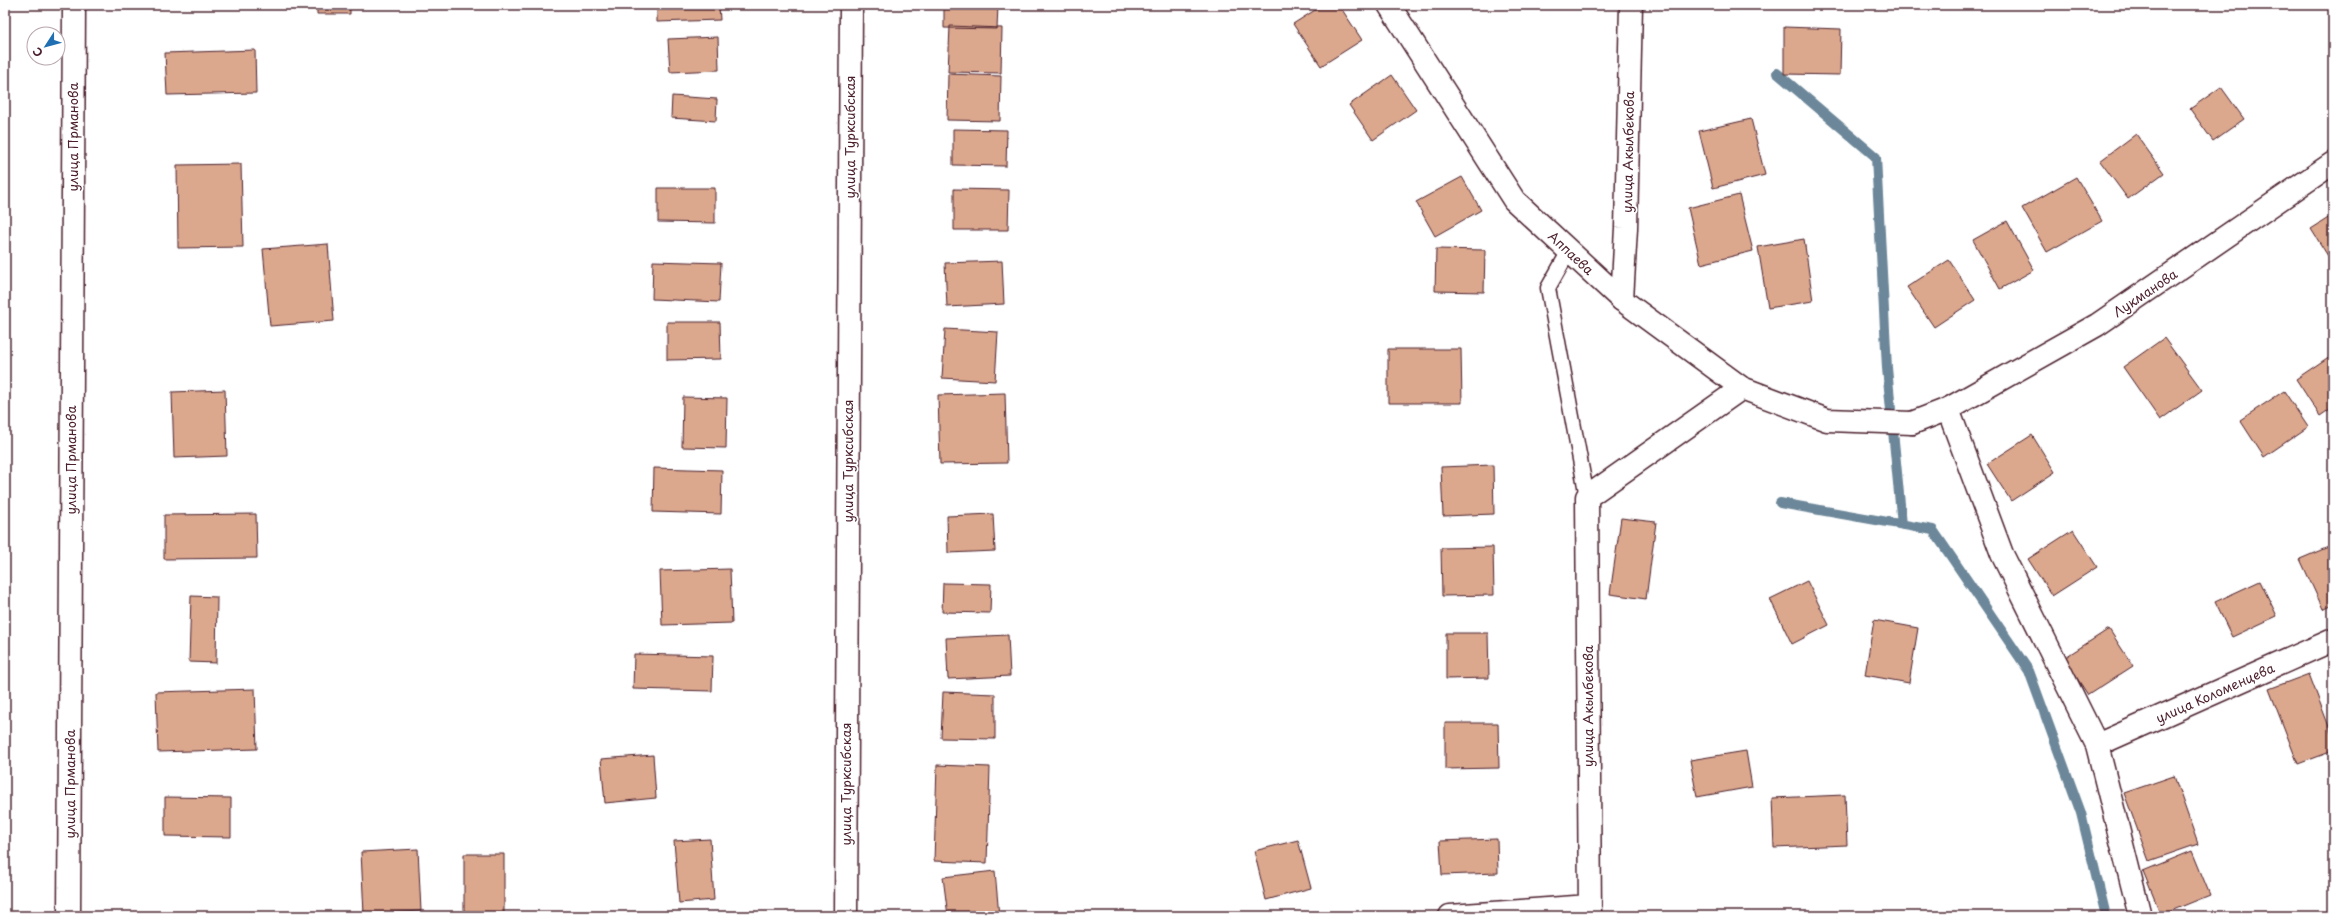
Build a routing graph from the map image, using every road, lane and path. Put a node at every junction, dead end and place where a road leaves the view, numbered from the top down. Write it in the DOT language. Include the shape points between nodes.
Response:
graph roads {
  1 [pos="74,5"];
  2 [pos="851,5"];
  3 [pos="1389,5"];
  4 [pos="1631,5"];
  5 [pos="2333,163"];
  6 [pos="1569,251"];
  7 [pos="1622,300"];
  8 [pos="1742,388"];
  9 [pos="1948,409"];
  10 [pos="1912,423"];
  11 [pos="1586,497"];
  12 [pos="2333,640"];
  13 [pos="2097,745"];
  14 [pos="1590,911"];
  15 [pos="69,916"];
  16 [pos="846,916"];
  17 [pos="1450,916"];
  18 [pos="2140,916"];
  1 -- 15 [label="street, улица Прманова"];
  2 -- 16 [label="street, улица Турксибская"];
  3 -- 6 [label="street, Аппаева" via="1514,200"];
  4 -- 7 [label="street, улица Акылбекова"];
  5 -- 9 [label="street, Лукманова" via="2097,325"];
  6 -- 7 [label="street, Аппаева"];
  6 -- 11 [label="lane, улица Акылбекова" via="1548,288"];
  7 -- 8 [label="street, Аппаева"];
  8 -- 10 [label="street, Аппаева" via="1827,420"];
  8 -- 11 [label="street"];
  9 -- 10 [label="street, Лукманова"];
  9 -- 13 [label="street" via="2002,554"];
  11 -- 14 [label="street, улица Акылбекова"];
  12 -- 13 [label="street, улица Коломенцева"];
  13 -- 18 [label="street"];
  14 -- 17 [label="street"];
}
